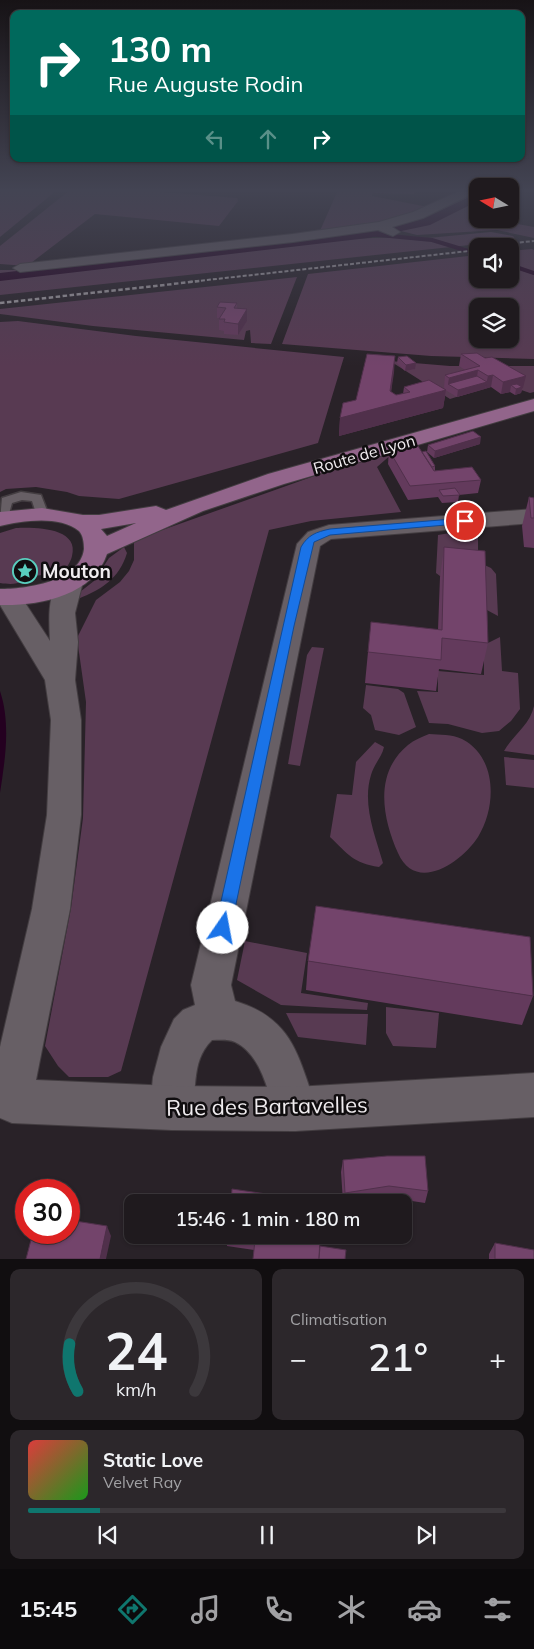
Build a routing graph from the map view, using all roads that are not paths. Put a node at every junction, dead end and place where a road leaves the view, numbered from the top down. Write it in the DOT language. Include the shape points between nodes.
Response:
graph roads {
  1 [pos="194,249"];
  2 [pos="20,268"];
  3 [pos="534,405"];
  4 [pos="195,506"];
  5 [pos="534,516"];
  6 [pos="1,518"];
  7 [pos="79,522"];
  8 [pos="97,549"];
  9 [pos="70,582"];
  10 [pos="4,598"];
  11 [pos="60,680"];
  12 [pos="219,1019"];
  13 [pos="534,1095"];
  14 [pos="6,1101"];
  15 [pos="172,1108"];
  16 [pos="295,1109"];
  1 -- 2 [label="street"];
  3 -- 4 [label="main road, Route de Lyon" via="276,479"];
  4 -- 7 [label="main road, Route de Lyon" via="107,521"];
  4 -- 8 [label="main road, Route de Lyon"];
  5 -- 12 [label="street" via="339,531 310,540 211,984"];
  6 -- 7 [label="main road, Route de Lyon" via="42,513"];
  7 -- 8 [label="main road" via="92,534"];
  8 -- 9 [label="main road" via="84,572"];
  9 -- 10 [label="main road" via="38,594"];
  9 -- 11 [label="street" via="62,613 64,642"];
  10 -- 11 [label="street"];
  11 -- 14 [label="street" via="66,728 64,816 51,909 14,1080"];
  12 -- 15 [label="street" via="193,1027 182,1045 174,1079"];
  12 -- 16 [label="street" via="251,1028 266,1041 276,1057"];
  13 -- 16 [label="street, Rue des Bartavelles"];
  14 -- 15 [label="street, Rue des Bartavelles"];
  15 -- 16 [label="street, Rue des Bartavelles"];
}
